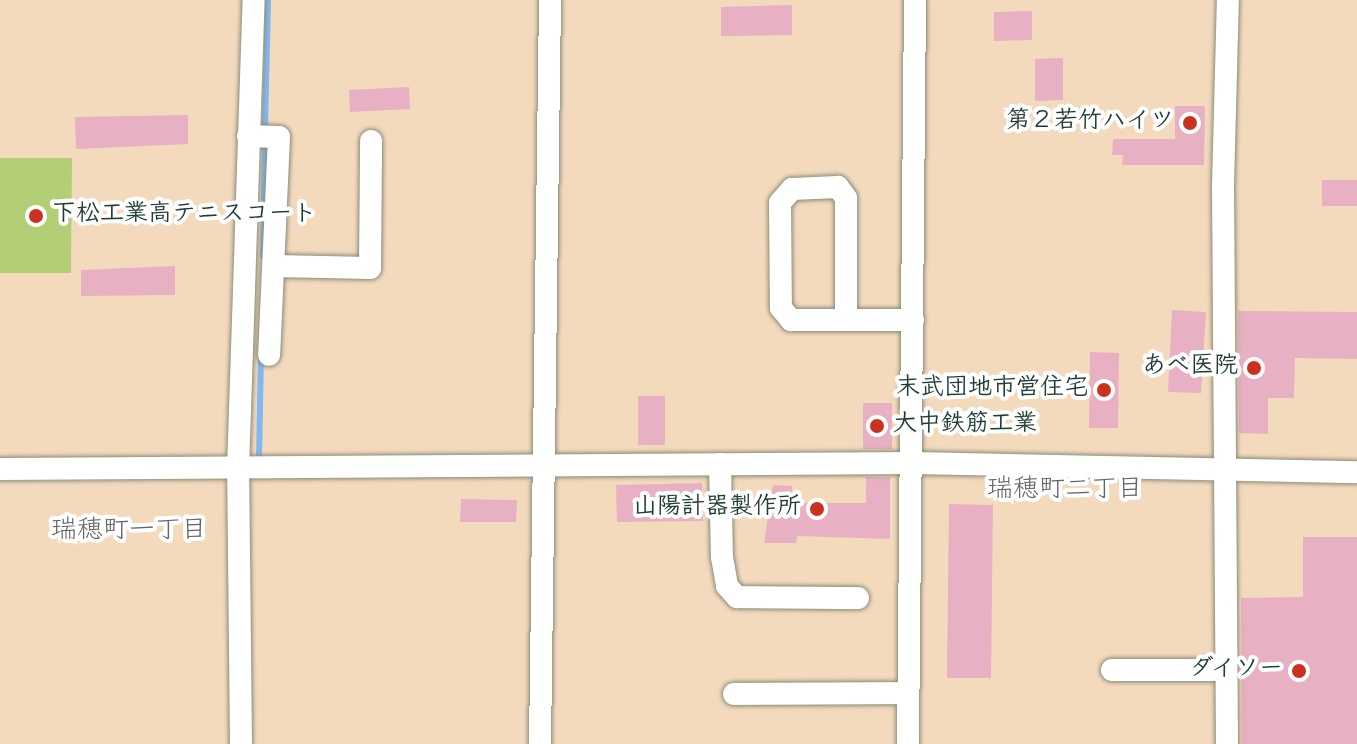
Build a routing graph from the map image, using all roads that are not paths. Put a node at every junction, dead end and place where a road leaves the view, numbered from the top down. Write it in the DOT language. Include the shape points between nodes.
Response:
graph roads {
  1 [pos="254,0"];
  2 [pos="550,0"];
  3 [pos="915,0"];
  4 [pos="1228,0"];
  5 [pos="248,136"];
  6 [pos="371,141"];
  7 [pos="274,266"];
  8 [pos="846,320"];
  9 [pos="913,320"];
  10 [pos="269,355"];
  11 [pos="914,463"];
  12 [pos="720,464"];
  13 [pos="546,466"];
  14 [pos="0,469"];
  15 [pos="238,470"];
  16 [pos="1357,472"];
  17 [pos="1226,474"];
  18 [pos="858,598"];
  19 [pos="1112,670"];
  20 [pos="1226,670"];
  21 [pos="908,693"];
  22 [pos="734,694"];
  23 [pos="241,744"];
  24 [pos="540,744"];
  25 [pos="908,744"];
  26 [pos="1227,744"];
  1 -- 5 [label="street"];
  2 -- 13 [label="street"];
  3 -- 9 [label="street"];
  4 -- 17 [label="street"];
  5 -- 7 [label="street" via="279,137"];
  5 -- 15 [label="street"];
  6 -- 7 [label="street" via="370,268"];
  7 -- 10 [label="street"];
  8 -- 8 [label="street" via="846,198 838,187 792,189 780,203 781,308 791,320"];
  8 -- 9 [label="street"];
  9 -- 11 [label="street"];
  11 -- 12 [label="street"];
  11 -- 17 [label="street"];
  11 -- 21 [label="street"];
  12 -- 13 [label="street"];
  12 -- 18 [label="street" via="722,557 727,586 737,597"];
  13 -- 15 [label="street"];
  13 -- 24 [label="street"];
  14 -- 15 [label="street"];
  15 -- 23 [label="street"];
  16 -- 17 [label="street"];
  17 -- 20 [label="street"];
  19 -- 20 [label="street"];
  20 -- 26 [label="street"];
  21 -- 22 [label="street"];
  21 -- 25 [label="street"];
}
